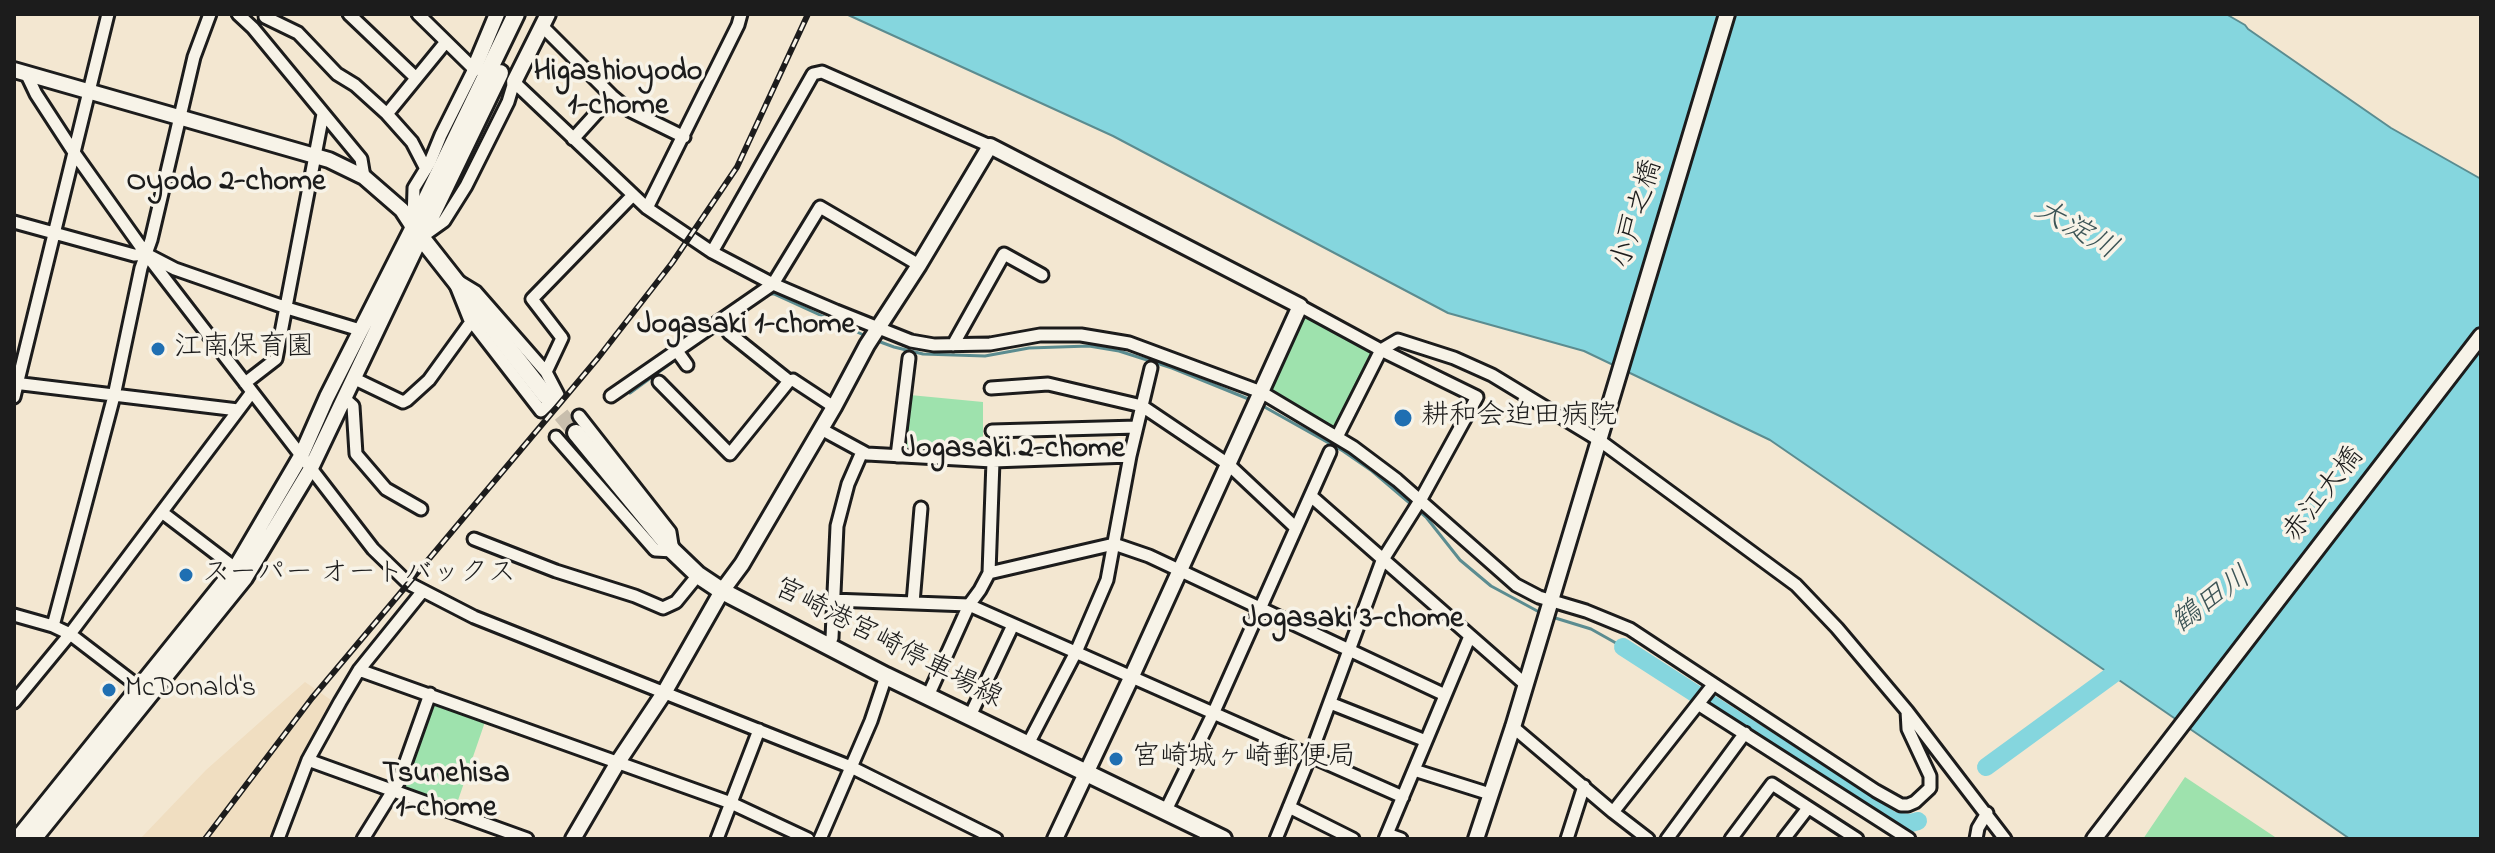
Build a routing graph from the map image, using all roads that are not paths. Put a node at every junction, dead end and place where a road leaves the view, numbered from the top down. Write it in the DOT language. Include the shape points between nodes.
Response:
graph roads {
  1 [pos="108,14"];
  2 [pos="210,14"];
  3 [pos="238,14"];
  4 [pos="349,14"];
  5 [pos="418,14"];
  6 [pos="497,14"];
  7 [pos="516,14"];
  8 [pos="528,14"];
  9 [pos="741,14"];
  10 [pos="1727,14"];
  11 [pos="267,16"];
  12 [pos="545,20"];
  13 [pos="253,28"];
  14 [pos="445,43"];
  15 [pos="474,69"];
  16 [pos="20,72"];
  17 [pos="415,77"];
  18 [pos="514,82"];
  19 [pos="89,92"];
  20 [pos="612,96"];
  21 [pos="323,114"];
  22 [pos="387,114"];
  23 [pos="180,119"];
  24 [pos="684,137"];
  25 [pos="573,139"];
  26 [pos="990,146"];
  27 [pos="75,154"];
  28 [pos="314,156"];
  29 [pos="426,169"];
  30 [pos="364,177"];
  31 [pos="633,195"];
  32 [pos="647,208"];
  33 [pos="14,222"];
  34 [pos="417,232"];
  35 [pos="54,234"];
  36 [pos="712,252"];
  37 [pos="146,254"];
  38 [pos="919,265"];
  39 [pos="1042,275"];
  40 [pos="453,278"];
  41 [pos="773,284"];
  42 [pos="1300,306"];
  43 [pos="287,308"];
  44 [pos="471,322"];
  45 [pos="880,328"];
  46 [pos="360,330"];
  47 [pos="729,333"];
  48 [pos="2481,336"];
  49 [pos="953,345"];
  50 [pos="1381,350"];
  51 [pos="677,351"];
  52 [pos="909,358"];
  53 [pos="687,365"];
  54 [pos="1151,368"];
  55 [pos="546,372"];
  56 [pos="353,378"];
  57 [pos="789,381"];
  58 [pos="659,382"];
  59 [pos="16,383"];
  60 [pos="249,387"];
  61 [pos="991,388"];
  62 [pos="1261,392"];
  63 [pos="114,396"];
  64 [pos="546,396"];
  65 [pos="611,396"];
  66 [pos="14,397"];
  67 [pos="344,398"];
  68 [pos="1142,406"];
  69 [pos="834,407"];
  70 [pos="238,410"];
  71 [pos="577,424"];
  72 [pos="1137,427"];
  73 [pos="821,429"];
  74 [pos="992,431"];
  75 [pos="1600,435"];
  76 [pos="556,437"];
  77 [pos="1337,437"];
  78 [pos="862,452"];
  79 [pos="1330,452"];
  80 [pos="301,456"];
  81 [pos="897,456"];
  82 [pos="1130,456"];
  83 [pos="993,461"];
  84 [pos="1228,464"];
  85 [pos="310,470"];
  86 [pos="1311,496"];
  87 [pos="1421,499"];
  88 [pos="921,508"];
  89 [pos="421,509"];
  90 [pos="163,513"];
  91 [pos="1296,528"];
  92 [pos="474,539"];
  93 [pos="1114,544"];
  94 [pos="673,551"];
  95 [pos="1382,561"];
  96 [pos="1178,570"];
  97 [pos="241,573"];
  98 [pos="989,573"];
  99 [pos="698,575"];
  100 [pos="722,591"];
  101 [pos="422,592"];
  102 [pos="832,600"];
  103 [pos="1551,600"];
  104 [pos="913,603"];
  105 [pos="969,605"];
  106 [pos="1261,609"];
  107 [pos="14,615"];
  108 [pos="1013,625"];
  109 [pos="53,626"];
  110 [pos="70,634"];
  111 [pos="1470,636"];
  112 [pos="826,646"];
  113 [pos="1349,650"];
  114 [pos="1076,652"];
  115 [pos="359,670"];
  116 [pos="886,676"];
  117 [pos="1131,678"];
  118 [pos="1525,684"];
  119 [pos="1713,685"];
  120 [pos="144,690"];
  121 [pos="664,693"];
  122 [pos="430,694"];
  123 [pos="1445,695"];
  124 [pos="928,696"];
  125 [pos="14,702"];
  126 [pos="1330,703"];
  127 [pos="1698,704"];
  128 [pos="1907,711"];
  129 [pos="1213,714"];
  130 [pos="970,716"];
  131 [pos="1513,727"];
  132 [pos="759,730"];
  133 [pos="1745,733"];
  134 [pos="1426,741"];
  135 [pos="1028,744"];
  136 [pos="1310,756"];
  137 [pos="308,760"];
  138 [pos="618,762"];
  139 [pos="851,767"];
  140 [pos="1414,770"];
  141 [pos="1087,772"];
  142 [pos="1584,786"];
  143 [pos="393,790"];
  144 [pos="1490,794"];
  145 [pos="1403,797"];
  146 [pos="731,803"];
  147 [pos="1289,807"];
  148 [pos="1808,808"];
  149 [pos="1166,810"];
  150 [pos="1613,812"];
  151 [pos="1987,813"];
  152 [pos="1386,836"];
  153 [pos="1851,837"];
  154 [pos="17,839"];
  155 [pos="34,839"];
  156 [pos="278,839"];
  157 [pos="363,839"];
  158 [pos="527,839"];
  159 [pos="573,839"];
  160 [pos="717,839"];
  161 [pos="808,839"];
  162 [pos="820,839"];
  163 [pos="996,839"];
  164 [pos="1055,839"];
  165 [pos="1223,839"];
  166 [pos="1276,839"];
  167 [pos="1353,839"];
  168 [pos="1401,839"];
  169 [pos="1476,839"];
  170 [pos="1567,839"];
  171 [pos="1648,839"];
  172 [pos="1667,839"];
  173 [pos="1731,839"];
  174 [pos="1784,839"];
  175 [pos="1909,839"];
  176 [pos="1976,839"];
  177 [pos="2005,839"];
  178 [pos="2094,839"];
  1 -- 19 [label="street"];
  2 -- 23 [label="street"];
  3 -- 13 [label="street"];
  4 -- 17 [label="street"];
  5 -- 14 [label="street"];
  6 -- 15 [label="street"];
  7 -- 34 [label="main road"];
  8 -- 34 [label="main road"];
  9 -- 24 [label="street"];
  10 -- 75 [label="street, 小戸之橋"];
  11 -- 13 [label="street"];
  11 -- 22 [label="street" via="298,33 337,74"];
  12 -- 18 [label="street"];
  12 -- 20 [label="street"];
  13 -- 21 [label="street"];
  14 -- 15 [label="street"];
  14 -- 17 [label="street"];
  15 -- 29 [label="street"];
  16 -- 19 [label="street"];
  16 -- 27 [label="street"];
  17 -- 22 [label="street"];
  18 -- 25 [label="street"];
  18 -- 34 [label="street" via="444,221"];
  19 -- 23 [label="street"];
  19 -- 27 [label="street"];
  20 -- 24 [label="street"];
  20 -- 25 [label="street"];
  21 -- 28 [label="street"];
  21 -- 30 [label="street" via="361,159"];
  22 -- 29 [label="street" via="412,142"];
  23 -- 28 [label="street"];
  23 -- 37 [label="street"];
  24 -- 32 [label="street"];
  25 -- 31 [label="street"];
  26 -- 36 [label="street" via="822,72 813,74"];
  26 -- 38 [label="street"];
  26 -- 42 [label="street"];
  27 -- 35 [label="street"];
  27 -- 37 [label="street"];
  28 -- 30 [label="street"];
  28 -- 43 [label="street"];
  29 -- 34 [label="street" via="414,188"];
  30 -- 34 [label="street" via="402,210"];
  31 -- 32 [label="street"];
  31 -- 55 [label="street" via="532,299 562,338"];
  32 -- 36 [label="street"];
  33 -- 35 [label="street"];
  34 -- 40 [label="main road"];
  34 -- 46 [label="street"];
  34 -- 56 [label="street"];
  35 -- 37 [label="street"];
  35 -- 59 [label="street"];
  36 -- 41 [label="street"];
  37 -- 43 [label="street"];
  37 -- 60 [label="street"];
  37 -- 63 [label="street"];
  38 -- 41 [label="street" via="820,207"];
  38 -- 45 [label="street"];
  39 -- 49 [label="street" via="1004,254"];
  40 -- 44 [label="street"];
  40 -- 55 [label="street" via="476,292"];
  40 -- 64 [label="main road"];
  41 -- 45 [label="street"];
  41 -- 51 [label="street"];
  42 -- 50 [label="street"];
  42 -- 62 [label="street"];
  43 -- 46 [label="street"];
  43 -- 60 [label="street" via="276,359"];
  44 -- 55 [label="street" via="541,411 558,395"];
  44 -- 56 [label="street" via="429,380 403,402"];
  45 -- 49 [label="street" via="911,341"];
  45 -- 69 [label="street"];
  46 -- 80 [label="street"];
  47 -- 57 [label="street"];
  48 -- 178 [label="street, 赤江大橋"];
  49 -- 62 [label="street" via="1040,335 1093,337 1129,343"];
  50 -- 75 [label="street" via="1398,340 1465,362"];
  50 -- 77 [label="street"];
  50 -- 87 [label="street" via="1477,397"];
  51 -- 53 [label="street"];
  51 -- 65 [label="street"];
  52 -- 81 [label="street"];
  54 -- 68 [label="street"];
  56 -- 67 [label="street"];
  57 -- 58 [label="street" via="730,454"];
  57 -- 69 [label="street"];
  59 -- 63 [label="street"];
  59 -- 66 [label="street"];
  60 -- 70 [label="street"];
  60 -- 80 [label="street"];
  61 -- 68 [label="street" via="1048,384"];
  62 -- 77 [label="street"];
  62 -- 84 [label="street"];
  63 -- 70 [label="street"];
  63 -- 109 [label="street"];
  67 -- 85 [label="street"];
  67 -- 89 [label="street" via="353,406 356,454 386,489"];
  68 -- 72 [label="street"];
  68 -- 84 [label="street"];
  69 -- 73 [label="street"];
  70 -- 90 [label="street"];
  71 -- 94 [label="main road, 宮崎港宮崎停車場線"];
  72 -- 74 [label="street"];
  72 -- 82 [label="street"];
  73 -- 78 [label="street"];
  73 -- 100 [label="street"];
  75 -- 103 [label="street, 小戸之橋"];
  75 -- 128 [label="street" via="1796,585"];
  76 -- 94 [label="street" via="655,550"];
  77 -- 87 [label="street"];
  78 -- 81 [label="street"];
  78 -- 102 [label="street" via="837,526"];
  79 -- 86 [label="street"];
  80 -- 85 [label="street"];
  80 -- 97 [label="street"];
  81 -- 83 [label="street"];
  82 -- 83 [label="street"];
  82 -- 93 [label="street"];
  83 -- 98 [label="street"];
  84 -- 91 [label="street"];
  84 -- 96 [label="street"];
  85 -- 97 [label="street"];
  85 -- 101 [label="street" via="384,562"];
  86 -- 91 [label="street"];
  86 -- 95 [label="street"];
  87 -- 95 [label="street"];
  87 -- 103 [label="street" via="1502,575"];
  88 -- 104 [label="street"];
  90 -- 97 [label="street"];
  90 -- 110 [label="street"];
  91 -- 106 [label="street"];
  92 -- 99 [label="street" via="663,608 676,602"];
  93 -- 96 [label="street"];
  93 -- 98 [label="street"];
  93 -- 114 [label="street" via="1107,580"];
  94 -- 99 [label="main road, 宮崎港宮崎停車場線"];
  95 -- 111 [label="street"];
  95 -- 113 [label="street"];
  96 -- 106 [label="street"];
  96 -- 117 [label="street"];
  97 -- 120 [label="street"];
  98 -- 105 [label="street"];
  99 -- 100 [label="main road, 宮崎港宮崎停車場線"];
  100 -- 112 [label="main road, 宮崎港宮崎停車場線"];
  100 -- 121 [label="street"];
  101 -- 115 [label="street"];
  101 -- 121 [label="street"];
  102 -- 104 [label="street"];
  102 -- 112 [label="street" via="832,638"];
  103 -- 118 [label="street, 小戸之橋"];
  103 -- 119 [label="street" via="1630,629"];
  104 -- 105 [label="street"];
  105 -- 108 [label="street"];
  105 -- 124 [label="street"];
  106 -- 113 [label="street"];
  106 -- 129 [label="street"];
  107 -- 109 [label="street"];
  108 -- 114 [label="street"];
  108 -- 130 [label="street"];
  109 -- 110 [label="street"];
  110 -- 120 [label="street"];
  110 -- 125 [label="street"];
  111 -- 118 [label="street"];
  111 -- 123 [label="street"];
  112 -- 116 [label="main road, 宮崎港宮崎停車場線"];
  113 -- 123 [label="street"];
  113 -- 126 [label="street"];
  114 -- 117 [label="street"];
  114 -- 135 [label="street"];
  115 -- 122 [label="street"];
  115 -- 137 [label="street"];
  116 -- 124 [label="main road, 宮崎港宮崎停車場線"];
  116 -- 139 [label="street"];
  117 -- 129 [label="street"];
  117 -- 141 [label="street"];
  118 -- 131 [label="street, 小戸之橋"];
  119 -- 127 [label="street"];
  119 -- 128 [label="street" via="1901,805 1915,802 1930,788 1930,776 1908,729"];
  120 -- 154 [label="street"];
  120 -- 155 [label="street"];
  121 -- 132 [label="street"];
  121 -- 138 [label="street"];
  122 -- 138 [label="street"];
  122 -- 143 [label="street"];
  123 -- 134 [label="street"];
  124 -- 130 [label="main road, 宮崎港宮崎停車場線"];
  126 -- 134 [label="street"];
  126 -- 136 [label="street"];
  127 -- 133 [label="street"];
  127 -- 150 [label="street"];
  128 -- 151 [label="street"];
  129 -- 136 [label="street"];
  129 -- 149 [label="street"];
  130 -- 135 [label="main road, 宮崎港宮崎停車場線"];
  131 -- 142 [label="street"];
  131 -- 144 [label="street, 小戸之橋"];
  132 -- 139 [label="street"];
  132 -- 146 [label="street"];
  133 -- 172 [label="street"];
  133 -- 175 [label="street"];
  134 -- 140 [label="street"];
  135 -- 141 [label="main road, 宮崎港宮崎停車場線"];
  136 -- 145 [label="street"];
  136 -- 147 [label="street"];
  137 -- 143 [label="street"];
  137 -- 156 [label="street"];
  138 -- 146 [label="street"];
  138 -- 159 [label="street"];
  139 -- 162 [label="street"];
  139 -- 163 [label="street"];
  140 -- 144 [label="street"];
  140 -- 145 [label="street"];
  141 -- 149 [label="main road, 宮崎港宮崎停車場線"];
  141 -- 164 [label="street"];
  142 -- 150 [label="street"];
  142 -- 170 [label="street"];
  143 -- 157 [label="street"];
  143 -- 158 [label="street"];
  144 -- 169 [label="street, 小戸之橋"];
  145 -- 152 [label="street"];
  146 -- 160 [label="street"];
  146 -- 161 [label="street"];
  147 -- 166 [label="street"];
  147 -- 167 [label="street"];
  148 -- 153 [label="street"];
  148 -- 173 [label="street" via="1772,784"];
  148 -- 174 [label="street"];
  149 -- 165 [label="main road, 宮崎港宮崎停車場線"];
  150 -- 171 [label="street"];
  151 -- 176 [label="street"];
  151 -- 177 [label="street"];
  152 -- 168 [label="street"];
}
